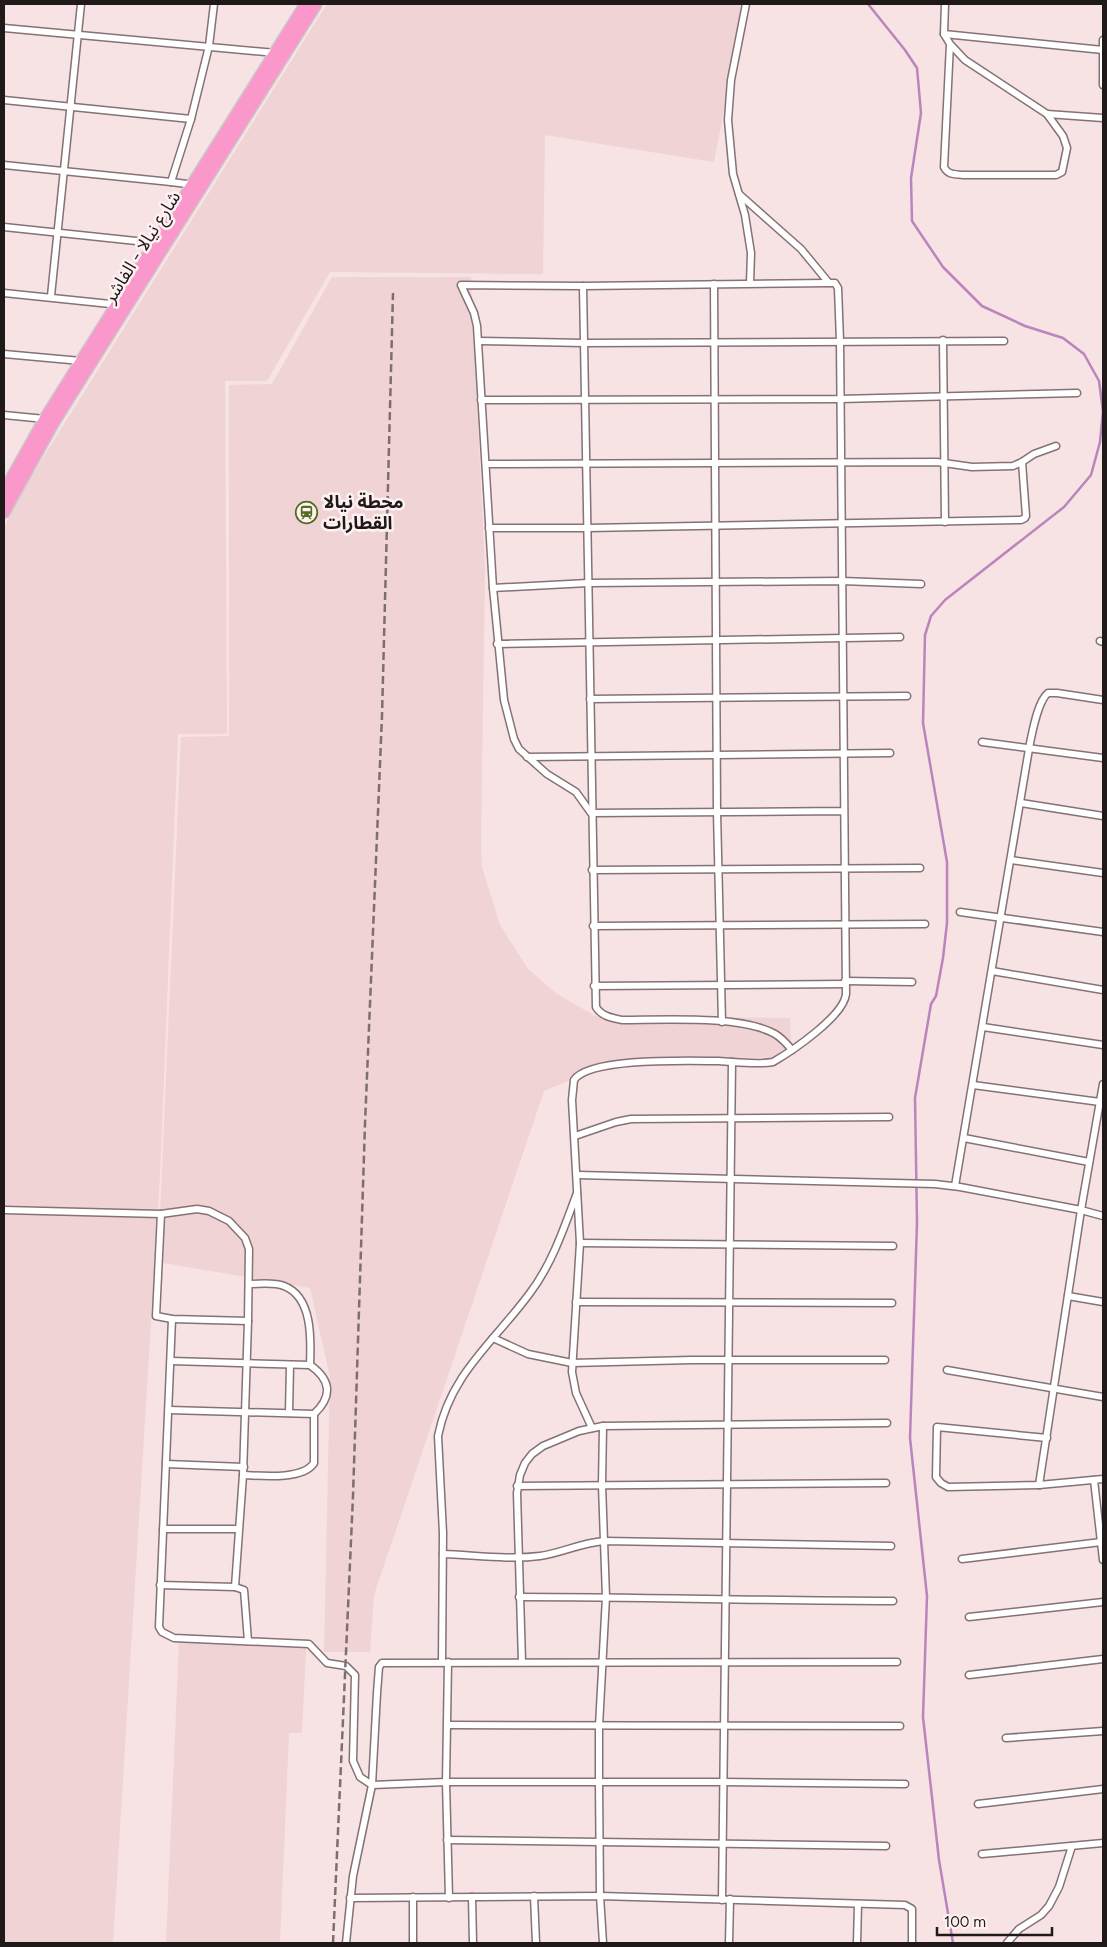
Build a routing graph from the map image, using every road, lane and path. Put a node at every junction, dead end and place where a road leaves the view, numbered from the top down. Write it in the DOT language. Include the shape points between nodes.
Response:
graph roads {
  1 [pos="81,4"];
  2 [pos="214,4"];
  3 [pos="306,4"];
  4 [pos="316,4"];
  5 [pos="746,4"];
  6 [pos="945,4"];
  7 [pos="4,28"];
  8 [pos="944,34"];
  9 [pos="79,35"];
  10 [pos="1103,40"];
  11 [pos="950,44"];
  12 [pos="209,46"];
  13 [pos="1103,50"];
  14 [pos="276,53"];
  15 [pos="269,71"];
  16 [pos="1103,84"];
  17 [pos="4,100"];
  18 [pos="71,106"];
  19 [pos="1047,114"];
  20 [pos="1103,118"];
  21 [pos="190,119"];
  22 [pos="4,165"];
  23 [pos="65,172"];
  24 [pos="171,182"];
  25 [pos="197,185"];
  26 [pos="738,193"];
  27 [pos="4,227"];
  28 [pos="57,232"];
  29 [pos="168,232"];
  30 [pos="155,243"];
  31 [pos="750,283"];
  32 [pos="829,283"];
  33 [pos="714,284"];
  34 [pos="583,286"];
  35 [pos="4,293"];
  36 [pos="51,296"];
  37 [pos="121,305"];
  38 [pos="943,340"];
  39 [pos="479,341"];
  40 [pos="840,341"];
  41 [pos="1004,341"];
  42 [pos="714,342"];
  43 [pos="584,343"];
  44 [pos="4,354"];
  45 [pos="81,361"];
  46 [pos="1077,393"];
  47 [pos="943,397"];
  48 [pos="714,399"];
  49 [pos="840,399"];
  50 [pos="481,400"];
  51 [pos="585,401"];
  52 [pos="4,415"];
  53 [pos="45,419"];
  54 [pos="1056,446"];
  55 [pos="715,462"];
  56 [pos="841,462"];
  57 [pos="944,462"];
  58 [pos="1022,462"];
  59 [pos="586,463"];
  60 [pos="487,464"];
  61 [pos="6,491"];
  62 [pos="4,512"];
  63 [pos="945,522"];
  64 [pos="841,524"];
  65 [pos="716,526"];
  66 [pos="490,528"];
  67 [pos="587,528"];
  68 [pos="842,581"];
  69 [pos="588,583"];
  70 [pos="716,583"];
  71 [pos="921,584"];
  72 [pos="493,588"];
  73 [pos="900,637"];
  74 [pos="842,638"];
  75 [pos="716,640"];
  76 [pos="589,642"];
  77 [pos="497,644"];
  78 [pos="843,695"];
  79 [pos="907,696"];
  80 [pos="717,697"];
  81 [pos="590,699"];
  82 [pos="1103,700"];
  83 [pos="982,742"];
  84 [pos="1029,749"];
  85 [pos="890,753"];
  86 [pos="843,754"];
  87 [pos="717,756"];
  88 [pos="527,757"];
  89 [pos="590,757"];
  90 [pos="1103,758"];
  91 [pos="1021,803"];
  92 [pos="844,811"];
  93 [pos="717,812"];
  94 [pos="591,813"];
  95 [pos="1103,816"];
  96 [pos="1011,860"];
  97 [pos="718,868"];
  98 [pos="844,868"];
  99 [pos="920,868"];
  100 [pos="592,870"];
  101 [pos="1103,873"];
  102 [pos="960,912"];
  103 [pos="1001,918"];
  104 [pos="924,924"];
  105 [pos="593,926"];
  106 [pos="719,926"];
  107 [pos="845,926"];
  108 [pos="1103,932"];
  109 [pos="992,971"];
  110 [pos="912,982"];
  111 [pos="845,983"];
  112 [pos="721,985"];
  113 [pos="594,986"];
  114 [pos="1103,990"];
  115 [pos="722,1022"];
  116 [pos="983,1027"];
  117 [pos="1103,1045"];
  118 [pos="792,1050"];
  119 [pos="732,1062"];
  120 [pos="973,1084"];
  121 [pos="1103,1084"];
  122 [pos="1100,1102"];
  123 [pos="889,1117"];
  124 [pos="732,1118"];
  125 [pos="575,1136"];
  126 [pos="964,1138"];
  127 [pos="1089,1162"];
  128 [pos="578,1175"];
  129 [pos="731,1180"];
  130 [pos="955,1186"];
  131 [pos="578,1190"];
  132 [pos="4,1210"];
  133 [pos="1081,1210"];
  134 [pos="161,1214"];
  135 [pos="1103,1216"];
  136 [pos="580,1243"];
  137 [pos="730,1245"];
  138 [pos="893,1246"];
  139 [pos="249,1284"];
  140 [pos="1068,1296"];
  141 [pos="576,1302"];
  142 [pos="1103,1302"];
  143 [pos="729,1303"];
  144 [pos="892,1303"];
  145 [pos="172,1319"];
  146 [pos="248,1321"];
  147 [pos="493,1338"];
  148 [pos="729,1360"];
  149 [pos="886,1360"];
  150 [pos="171,1361"];
  151 [pos="572,1363"];
  152 [pos="247,1364"];
  153 [pos="290,1365"];
  154 [pos="310,1365"];
  155 [pos="947,1370"];
  156 [pos="1054,1390"];
  157 [pos="1103,1397"];
  158 [pos="169,1410"];
  159 [pos="245,1412"];
  160 [pos="289,1413"];
  161 [pos="314,1414"];
  162 [pos="887,1423"];
  163 [pos="728,1424"];
  164 [pos="603,1426"];
  165 [pos="592,1428"];
  166 [pos="1047,1438"];
  167 [pos="166,1464"];
  168 [pos="244,1467"];
  169 [pos="243,1475"];
  170 [pos="1094,1480"];
  171 [pos="1103,1480"];
  172 [pos="886,1483"];
  173 [pos="727,1484"];
  174 [pos="602,1485"];
  175 [pos="1039,1485"];
  176 [pos="517,1486"];
  177 [pos="163,1529"];
  178 [pos="238,1529"];
  179 [pos="604,1542"];
  180 [pos="1101,1542"];
  181 [pos="726,1543"];
  182 [pos="891,1546"];
  183 [pos="443,1554"];
  184 [pos="517,1558"];
  185 [pos="962,1559"];
  186 [pos="1103,1560"];
  187 [pos="160,1585"];
  188 [pos="235,1587"];
  189 [pos="519,1596"];
  190 [pos="606,1597"];
  191 [pos="726,1600"];
  192 [pos="893,1601"];
  193 [pos="1103,1602"];
  194 [pos="969,1617"];
  195 [pos="248,1641"];
  196 [pos="1103,1659"];
  197 [pos="445,1662"];
  198 [pos="522,1662"];
  199 [pos="602,1662"];
  200 [pos="725,1662"];
  201 [pos="897,1662"];
  202 [pos="969,1675"];
  203 [pos="448,1725"];
  204 [pos="724,1725"];
  205 [pos="599,1726"];
  206 [pos="900,1726"];
  207 [pos="1103,1731"];
  208 [pos="1006,1738"];
  209 [pos="446,1782"];
  210 [pos="723,1782"];
  211 [pos="599,1783"];
  212 [pos="905,1784"];
  213 [pos="372,1785"];
  214 [pos="1103,1789"];
  215 [pos="978,1804"];
  216 [pos="447,1840"];
  217 [pos="599,1841"];
  218 [pos="1103,1843"];
  219 [pos="722,1844"];
  220 [pos="886,1846"];
  221 [pos="1072,1846"];
  222 [pos="982,1854"];
  223 [pos="534,1896"];
  224 [pos="600,1896"];
  225 [pos="472,1897"];
  226 [pos="350,1898"];
  227 [pos="413,1898"];
  228 [pos="449,1898"];
  229 [pos="730,1899"];
  230 [pos="722,1900"];
  231 [pos="858,1904"];
  232 [pos="1013,1940"];
  233 [pos="346,1943"];
  234 [pos="413,1943"];
  235 [pos="473,1943"];
  236 [pos="536,1943"];
  237 [pos="603,1943"];
  238 [pos="730,1943"];
  239 [pos="857,1943"];
  240 [pos="912,1943"];
  241 [pos="1007,1943"];
  1 -- 9 [label="street"];
  2 -- 12 [label="street"];
  3 -- 14 [label="highway, شارع نيالا - الفاشر"];
  4 -- 15 [label="highway, شارع نيالا - الفاشر"];
  5 -- 26 [label="street" via="728,102 731,156"];
  6 -- 8 [label="street"];
  7 -- 9 [label="street"];
  8 -- 11 [label="street"];
  8 -- 13 [label="street"];
  9 -- 12 [label="street"];
  9 -- 18 [label="street"];
  10 -- 13 [label="street"];
  11 -- 19 [label="street" via="965,60"];
  11 -- 19 [label="street" via="944,167 949,173 1056,175 1062,172 1067,148 1063,136"];
  12 -- 14 [label="street"];
  12 -- 21 [label="street"];
  13 -- 16 [label="street"];
  14 -- 15 [label="highway, شارع نيالا - الفاشر"];
  15 -- 25 [label="highway, شارع نيالا - الفاشر"];
  17 -- 18 [label="street"];
  18 -- 21 [label="street"];
  18 -- 23 [label="street"];
  19 -- 20 [label="street"];
  21 -- 24 [label="street"];
  22 -- 23 [label="street"];
  23 -- 24 [label="street"];
  23 -- 28 [label="street"];
  24 -- 25 [label="street"];
  25 -- 29 [label="highway, شارع نيالا - الفاشر"];
  26 -- 31 [label="street" via="751,253"];
  26 -- 32 [label="street" via="801,249"];
  27 -- 28 [label="street"];
  28 -- 30 [label="street"];
  28 -- 36 [label="street"];
  29 -- 30 [label="highway, شارع نيالا - الفاشر"];
  29 -- 37 [label="highway, شارع نيالا - الفاشر"];
  30 -- 37 [label="highway, شارع نيالا - الفاشر"];
  31 -- 32 [label="street"];
  31 -- 33 [label="street"];
  32 -- 40 [label="street" via="838,286"];
  33 -- 34 [label="street"];
  33 -- 42 [label="street"];
  34 -- 39 [label="street" via="461,285 474,313"];
  34 -- 43 [label="street"];
  35 -- 36 [label="street"];
  36 -- 37 [label="street"];
  37 -- 45 [label="highway, شارع نيالا - الفاشر"];
  37 -- 61 [label="highway, شارع نيالا - الفاشر" via="53,423"];
  38 -- 40 [label="street"];
  38 -- 41 [label="street"];
  38 -- 47 [label="street"];
  39 -- 43 [label="street"];
  39 -- 50 [label="street"];
  40 -- 42 [label="street"];
  40 -- 49 [label="street"];
  42 -- 43 [label="street"];
  42 -- 48 [label="street"];
  43 -- 51 [label="street"];
  44 -- 45 [label="street"];
  45 -- 53 [label="highway, شارع نيالا - الفاشر"];
  46 -- 47 [label="street"];
  47 -- 49 [label="street"];
  47 -- 57 [label="street"];
  48 -- 49 [label="street"];
  48 -- 51 [label="street"];
  48 -- 55 [label="street"];
  49 -- 56 [label="street"];
  50 -- 51 [label="street"];
  50 -- 60 [label="street"];
  51 -- 59 [label="street"];
  52 -- 53 [label="street"];
  53 -- 61 [label="highway, شارع نيالا - الفاشر"];
  54 -- 58 [label="street"];
  55 -- 56 [label="street"];
  55 -- 59 [label="street"];
  55 -- 65 [label="street"];
  56 -- 57 [label="street"];
  56 -- 64 [label="street"];
  57 -- 58 [label="street" via="968,467 1013,466"];
  57 -- 63 [label="street"];
  58 -- 63 [label="street" via="1025,518"];
  59 -- 60 [label="street"];
  59 -- 67 [label="street"];
  60 -- 66 [label="street"];
  61 -- 62 [label="highway, شارع نيالا - الفاشر"];
  63 -- 64 [label="street"];
  64 -- 65 [label="street"];
  64 -- 68 [label="street"];
  65 -- 67 [label="street"];
  65 -- 70 [label="street"];
  66 -- 67 [label="street"];
  66 -- 72 [label="street"];
  67 -- 69 [label="street"];
  68 -- 70 [label="street"];
  68 -- 71 [label="street"];
  68 -- 74 [label="street"];
  69 -- 70 [label="street"];
  69 -- 72 [label="street"];
  69 -- 76 [label="street"];
  70 -- 75 [label="street"];
  72 -- 77 [label="street"];
  73 -- 74 [label="street"];
  74 -- 75 [label="street"];
  74 -- 78 [label="street"];
  75 -- 76 [label="street"];
  75 -- 80 [label="street"];
  76 -- 77 [label="street"];
  76 -- 81 [label="street"];
  77 -- 88 [label="street" via="504,700 514,739"];
  78 -- 79 [label="street"];
  78 -- 80 [label="street"];
  78 -- 86 [label="street"];
  80 -- 81 [label="street"];
  80 -- 87 [label="street"];
  81 -- 89 [label="street"];
  82 -- 84 [label="street" via="1046,694"];
  83 -- 84 [label="street"];
  84 -- 90 [label="street"];
  84 -- 91 [label="street"];
  85 -- 86 [label="street"];
  86 -- 87 [label="street"];
  86 -- 92 [label="street"];
  87 -- 89 [label="street"];
  87 -- 93 [label="street"];
  88 -- 89 [label="street"];
  88 -- 94 [label="street" via="576,792"];
  89 -- 94 [label="street"];
  91 -- 95 [label="street"];
  91 -- 96 [label="street"];
  92 -- 93 [label="street"];
  92 -- 98 [label="street"];
  93 -- 94 [label="street"];
  93 -- 97 [label="street"];
  94 -- 100 [label="street"];
  96 -- 101 [label="street"];
  96 -- 103 [label="street"];
  97 -- 98 [label="street"];
  97 -- 100 [label="street"];
  97 -- 106 [label="street"];
  98 -- 99 [label="street"];
  98 -- 107 [label="street"];
  100 -- 105 [label="street"];
  102 -- 103 [label="street"];
  103 -- 108 [label="street"];
  103 -- 109 [label="street"];
  104 -- 107 [label="street"];
  105 -- 106 [label="street"];
  105 -- 113 [label="street"];
  106 -- 107 [label="street"];
  106 -- 112 [label="street"];
  107 -- 111 [label="street"];
  109 -- 114 [label="street"];
  109 -- 116 [label="street"];
  110 -- 111 [label="street"];
  111 -- 112 [label="street"];
  111 -- 118 [label="street" via="845,1000 840,1008"];
  112 -- 113 [label="street"];
  112 -- 115 [label="street"];
  113 -- 115 [label="street" via="596,1008 607,1016"];
  115 -- 118 [label="street" via="769,1031 782,1038"];
  116 -- 117 [label="street"];
  116 -- 120 [label="street"];
  118 -- 119 [label="street" via="769,1063"];
  119 -- 124 [label="street"];
  119 -- 125 [label="street" via="631,1063 604,1065 586,1071 576,1077 573,1085"];
  120 -- 122 [label="street"];
  120 -- 126 [label="street"];
  121 -- 122 [label="street"];
  122 -- 127 [label="street"];
  123 -- 124 [label="street"];
  124 -- 125 [label="street" via="624,1120"];
  124 -- 129 [label="street"];
  125 -- 128 [label="street"];
  126 -- 127 [label="street"];
  126 -- 130 [label="street"];
  127 -- 133 [label="street"];
  128 -- 129 [label="street"];
  128 -- 131 [label="street"];
  129 -- 130 [label="street"];
  129 -- 137 [label="street"];
  130 -- 133 [label="street"];
  131 -- 136 [label="street"];
  131 -- 147 [label="street" via="562,1235 544,1270 531,1292"];
  132 -- 134 [label="street"];
  133 -- 135 [label="street"];
  133 -- 140 [label="street"];
  134 -- 139 [label="street" via="197,1209 229,1221 245,1238 249,1249"];
  134 -- 145 [label="street" via="156,1316"];
  136 -- 137 [label="street"];
  136 -- 141 [label="street"];
  137 -- 138 [label="street"];
  137 -- 143 [label="street"];
  139 -- 146 [label="street"];
  139 -- 154 [label="street" via="282,1285 293,1290 309,1320"];
  140 -- 142 [label="street"];
  140 -- 156 [label="street"];
  141 -- 143 [label="street"];
  141 -- 151 [label="street"];
  143 -- 144 [label="street"];
  143 -- 148 [label="street"];
  145 -- 146 [label="street"];
  145 -- 150 [label="street"];
  146 -- 152 [label="street"];
  147 -- 151 [label="street" via="528,1354"];
  147 -- 183 [label="street" via="459,1380 440,1426"];
  148 -- 149 [label="street"];
  148 -- 151 [label="street"];
  148 -- 163 [label="street"];
  150 -- 152 [label="street"];
  150 -- 158 [label="street"];
  151 -- 165 [label="street" via="576,1393"];
  152 -- 153 [label="street"];
  152 -- 159 [label="street"];
  153 -- 154 [label="street"];
  153 -- 160 [label="street"];
  154 -- 161 [label="street" via="321,1373 327,1386 324,1404"];
  155 -- 156 [label="street"];
  156 -- 157 [label="street"];
  156 -- 166 [label="street"];
  158 -- 159 [label="street"];
  158 -- 167 [label="street"];
  159 -- 160 [label="street"];
  159 -- 168 [label="street"];
  160 -- 161 [label="street"];
  161 -- 169 [label="street" via="314,1463 310,1469 274,1476"];
  162 -- 163 [label="street"];
  163 -- 164 [label="street"];
  163 -- 173 [label="street"];
  164 -- 165 [label="street"];
  164 -- 174 [label="street"];
  165 -- 176 [label="street" via="554,1440 532,1454 525,1463"];
  166 -- 175 [label="street"];
  166 -- 175 [label="street" via="936,1428 936,1477 948,1487"];
  167 -- 168 [label="street"];
  167 -- 177 [label="street"];
  168 -- 169 [label="street"];
  169 -- 178 [label="street"];
  170 -- 171 [label="street"];
  170 -- 175 [label="street"];
  170 -- 180 [label="street"];
  172 -- 173 [label="street"];
  173 -- 174 [label="street"];
  173 -- 181 [label="street"];
  174 -- 176 [label="street"];
  174 -- 179 [label="street"];
  176 -- 184 [label="street"];
  177 -- 178 [label="street"];
  177 -- 187 [label="street"];
  178 -- 188 [label="street"];
  179 -- 181 [label="street"];
  179 -- 184 [label="street"];
  179 -- 190 [label="street"];
  180 -- 185 [label="street"];
  180 -- 186 [label="street"];
  181 -- 182 [label="street"];
  181 -- 191 [label="street"];
  183 -- 184 [label="street"];
  183 -- 197 [label="street"];
  184 -- 189 [label="street"];
  187 -- 188 [label="street"];
  187 -- 195 [label="street" via="159,1627 162,1632 174,1638"];
  188 -- 195 [label="street" via="244,1590"];
  189 -- 190 [label="street"];
  189 -- 198 [label="street"];
  190 -- 191 [label="street"];
  190 -- 199 [label="street"];
  191 -- 192 [label="street"];
  191 -- 200 [label="street"];
  193 -- 194 [label="street"];
  195 -- 213 [label="street" via="309,1644 327,1663 346,1666 355,1676 353,1760 360,1777"];
  196 -- 202 [label="street"];
  197 -- 198 [label="street"];
  197 -- 203 [label="street"];
  197 -- 213 [label="street" via="386,1662 380,1666"];
  198 -- 199 [label="street"];
  199 -- 200 [label="street"];
  199 -- 205 [label="street"];
  200 -- 201 [label="street"];
  200 -- 204 [label="street"];
  203 -- 205 [label="street"];
  203 -- 209 [label="street"];
  204 -- 205 [label="street"];
  204 -- 206 [label="street"];
  204 -- 210 [label="street"];
  205 -- 211 [label="street"];
  207 -- 208 [label="street"];
  209 -- 211 [label="street"];
  209 -- 213 [label="street"];
  209 -- 216 [label="street"];
  210 -- 211 [label="street"];
  210 -- 212 [label="street"];
  210 -- 219 [label="street"];
  211 -- 217 [label="street"];
  213 -- 226 [label="street"];
  214 -- 215 [label="street"];
  216 -- 217 [label="street"];
  216 -- 228 [label="street"];
  217 -- 219 [label="street"];
  217 -- 224 [label="street"];
  218 -- 221 [label="street"];
  219 -- 220 [label="street"];
  219 -- 230 [label="street"];
  221 -- 222 [label="street"];
  221 -- 232 [label="street" via="1059,1887 1049,1906 1019,1929"];
  223 -- 224 [label="street"];
  223 -- 225 [label="street"];
  223 -- 236 [label="street"];
  224 -- 230 [label="street"];
  224 -- 237 [label="street"];
  225 -- 228 [label="street"];
  225 -- 235 [label="street"];
  226 -- 227 [label="street"];
  226 -- 233 [label="street"];
  227 -- 228 [label="street"];
  227 -- 234 [label="street"];
  229 -- 230 [label="street"];
  229 -- 231 [label="street"];
  229 -- 238 [label="street"];
  231 -- 239 [label="street"];
  231 -- 240 [label="street" via="909,1906 912,1910"];
  232 -- 241 [label="street"];
}
